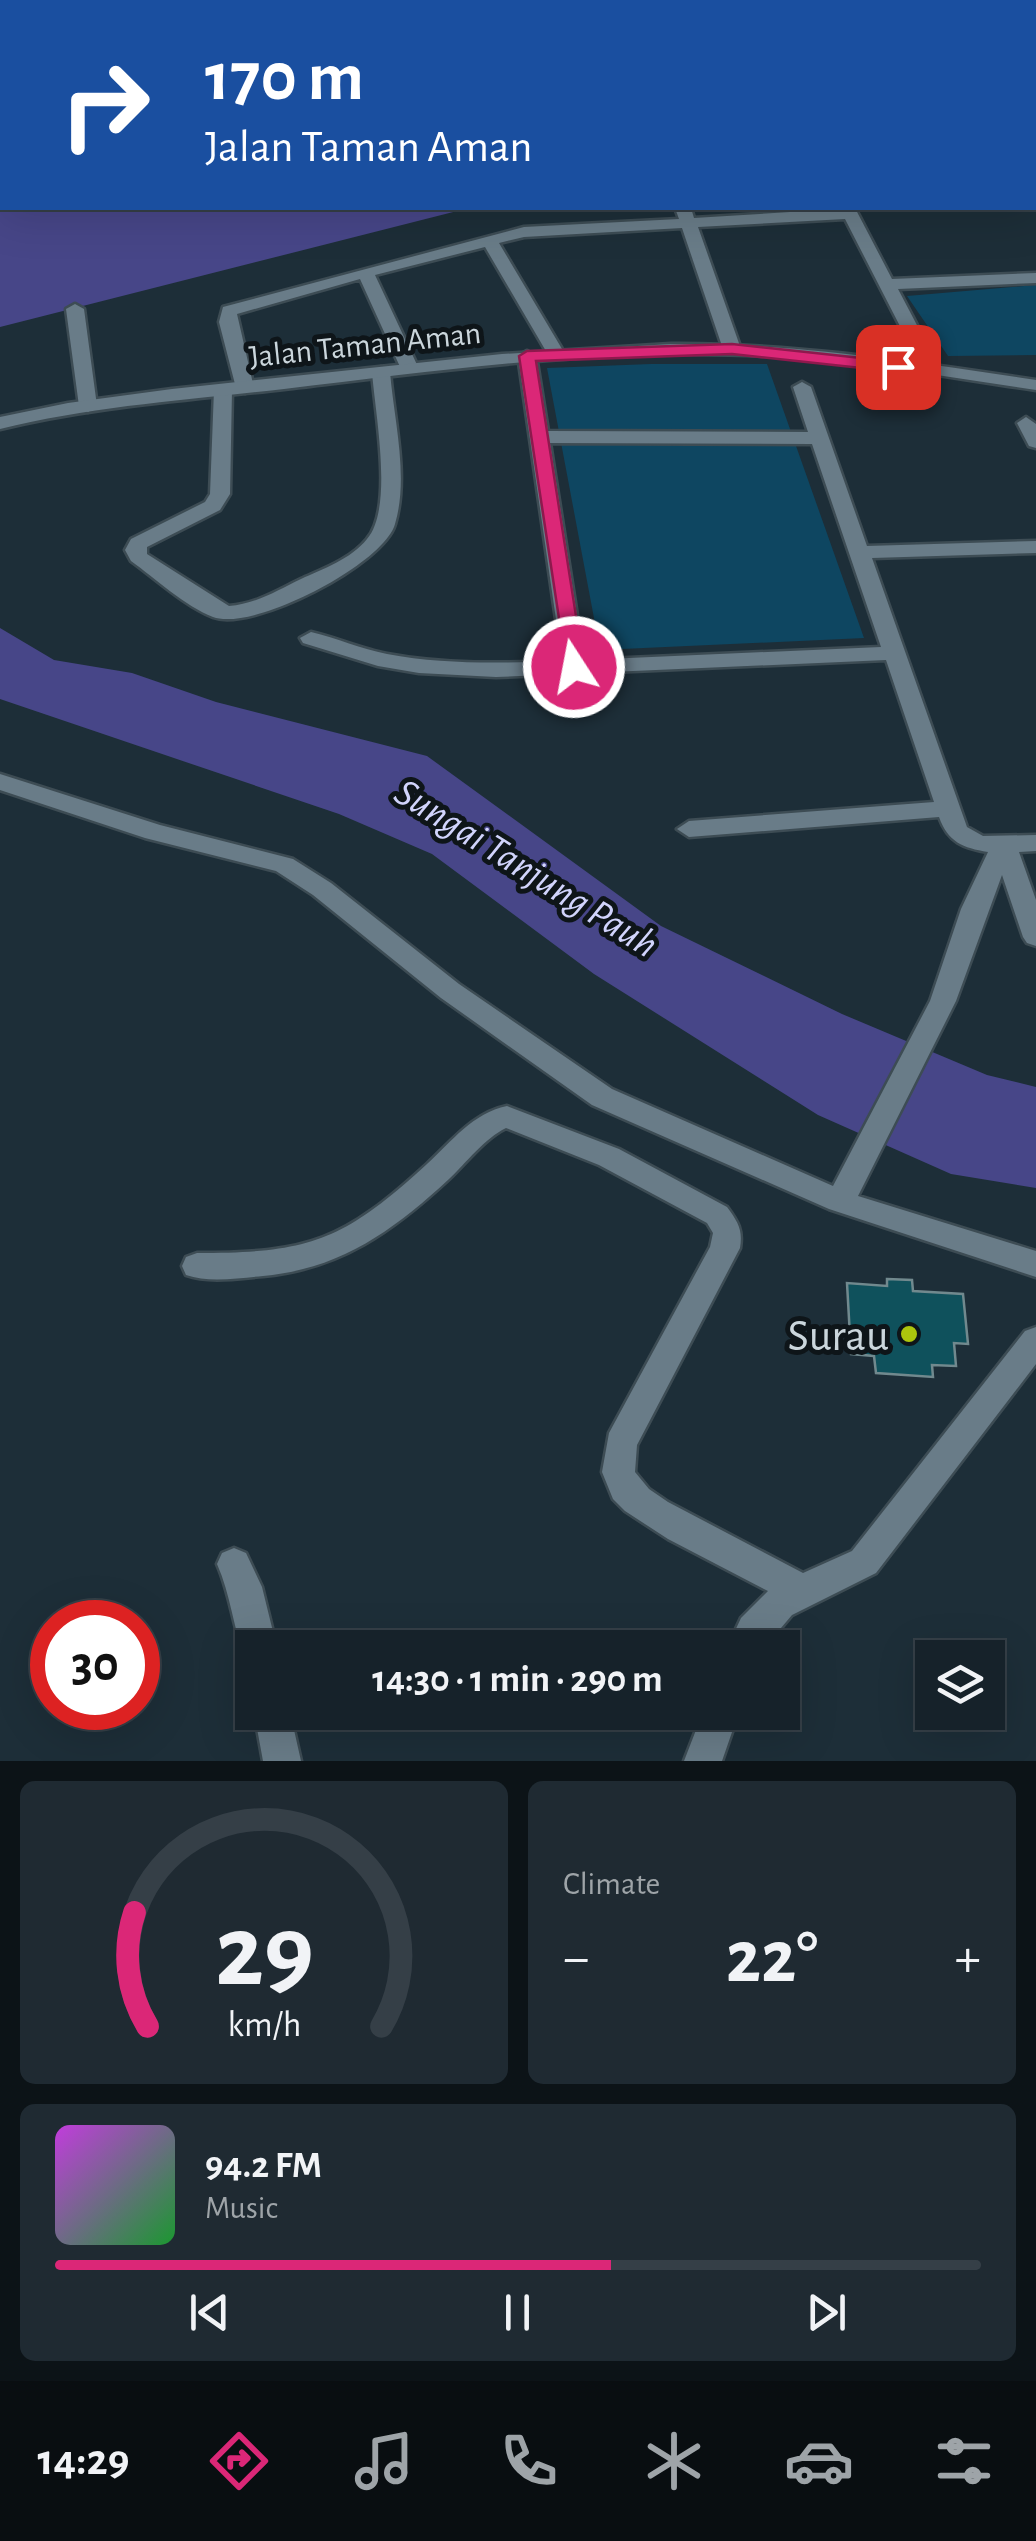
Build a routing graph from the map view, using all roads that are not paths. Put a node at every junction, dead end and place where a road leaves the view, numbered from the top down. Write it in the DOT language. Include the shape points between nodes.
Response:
graph roads {
  1 [pos="849,211"];
  2 [pos="685,214"];
  3 [pos="490,240"];
  4 [pos="366,272"];
  5 [pos="1036,278"];
  6 [pos="890,284"];
  7 [pos="75,309"];
  8 [pos="732,349"];
  9 [pos="556,354"];
  10 [pos="527,356"];
  11 [pos="410,369"];
  12 [pos="932,371"];
  13 [pos="381,372"];
  14 [pos="1036,385"];
  15 [pos="802,387"];
  16 [pos="246,388"];
  17 [pos="224,390"];
  18 [pos="88,406"];
  19 [pos="0,422"];
  20 [pos="1026,423"];
  21 [pos="539,437"];
  22 [pos="820,438"];
  23 [pos="1036,442"];
  24 [pos="1036,547"];
  25 [pos="858,552"];
  26 [pos="311,638"];
  27 [pos="893,653"];
  28 [pos="574,667"];
  29 [pos="0,782"];
  30 [pos="946,809"];
  31 [pos="690,829"];
  32 [pos="1036,843"];
  33 [pos="1004,844"];
  34 [pos="1027,882"];
  35 [pos="1036,937"];
  36 [pos="846,1190"];
  37 [pos="1036,1264"];
  38 [pos="197,1266"];
  39 [pos="1036,1340"];
  40 [pos="234,1564"];
  41 [pos="800,1589"];
  42 [pos="256,1630"];
  43 [pos="757,1630"];
  44 [pos="276,1730"];
  45 [pos="714,1730"];
  46 [pos="282,1761"];
  47 [pos="703,1761"];
  1 -- 2 [label="street"];
  1 -- 6 [label="street"];
  2 -- 3 [label="street"];
  2 -- 8 [label="street"];
  3 -- 4 [label="street"];
  3 -- 9 [label="street"];
  4 -- 11 [label="street"];
  4 -- 16 [label="street" via="230,311"];
  5 -- 6 [label="street"];
  6 -- 12 [label="street"];
  7 -- 18 [label="street"];
  8 -- 9 [label="street, Jalan Taman Aman"];
  8 -- 12 [label="street, Jalan Taman Aman"];
  9 -- 10 [label="street, Jalan Taman Aman"];
  10 -- 11 [label="street, Jalan Taman Aman"];
  10 -- 21 [label="street"];
  11 -- 13 [label="street, Jalan Taman Aman"];
  12 -- 14 [label="street, Jalan Taman Aman"];
  13 -- 16 [label="street, Jalan Taman Aman"];
  13 -- 17 [label="street" via="389,504 381,538 325,576 229,613 135,550 213,506 220,494"];
  15 -- 22 [label="street"];
  16 -- 17 [label="street, Jalan Taman Aman"];
  17 -- 18 [label="street, Jalan Taman Aman"];
  18 -- 19 [label="street, Jalan Taman Aman"];
  20 -- 23 [label="street"];
  21 -- 22 [label="street"];
  21 -- 28 [label="street"];
  22 -- 25 [label="street"];
  24 -- 25 [label="street"];
  25 -- 27 [label="street"];
  26 -- 28 [label="street" via="419,666"];
  27 -- 28 [label="street"];
  27 -- 30 [label="street"];
  29 -- 36 [label="street" via="284,865 602,1097"];
  30 -- 31 [label="street"];
  30 -- 33 [label="street" via="966,840"];
  32 -- 33 [label="street"];
  33 -- 34 [label="street"];
  33 -- 36 [label="street" via="943,1001"];
  34 -- 35 [label="street"];
  36 -- 37 [label="street" via="902,1224"];
  38 -- 41 [label="street" via="260,1266 327,1251 366,1232 493,1120 507,1117 609,1157 717,1215 728,1232 621,1444 617,1467 624,1487 649,1508"];
  39 -- 41 [label="street" via="864,1562"];
  40 -- 42 [label="street"];
  41 -- 43 [label="street" via="772,1608"];
  44 -- 46 [label="street"];
  45 -- 47 [label="street"];
}
